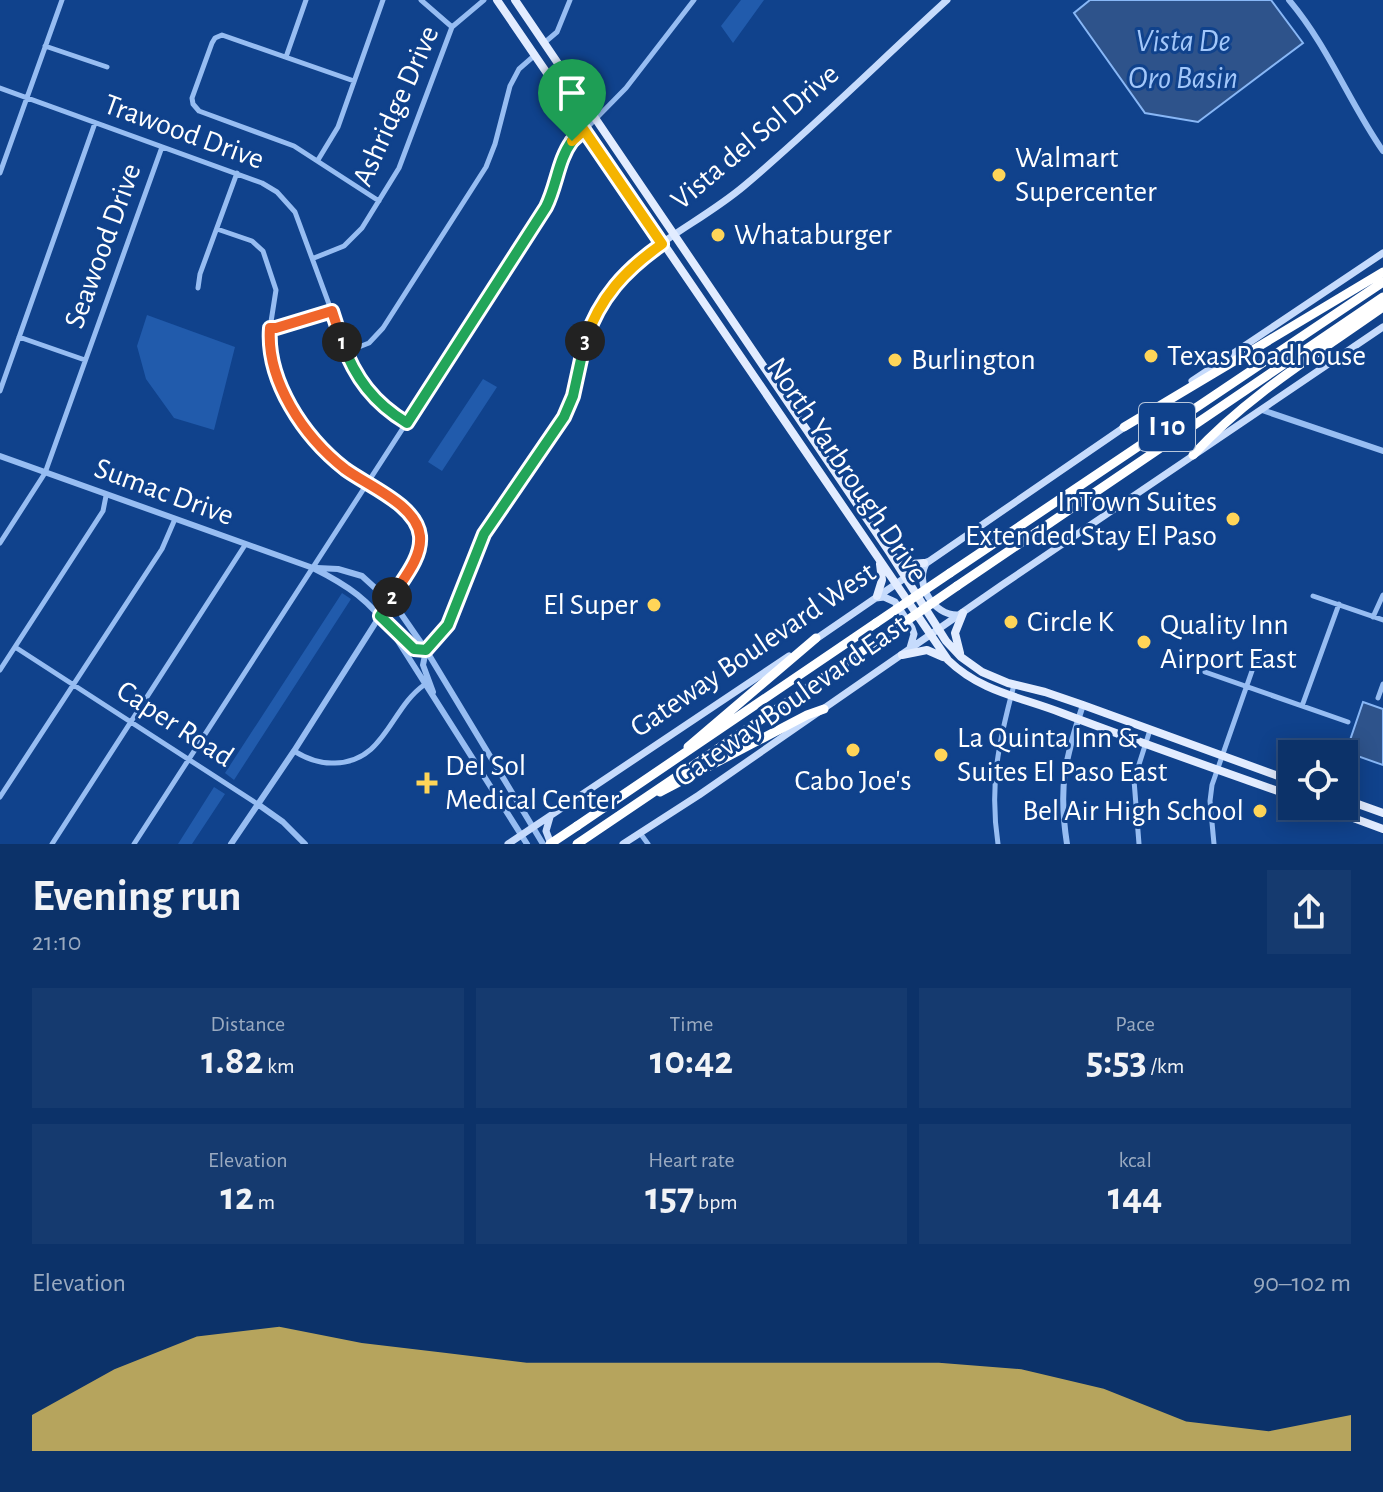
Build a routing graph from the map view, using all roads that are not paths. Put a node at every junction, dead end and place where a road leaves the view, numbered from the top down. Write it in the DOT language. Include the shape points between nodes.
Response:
graph roads {
  1 [pos="62,0"];
  2 [pos="306,0"];
  3 [pos="383,0"];
  4 [pos="421,0"];
  5 [pos="484,0"];
  6 [pos="497,0"];
  7 [pos="515,0"];
  8 [pos="570,0"];
  9 [pos="682,0"];
  10 [pos="694,0"];
  11 [pos="947,0"];
  12 [pos="1289,0"];
  13 [pos="690,6"];
  14 [pos="452,27"];
  15 [pos="544,43"];
  16 [pos="45,46"];
  17 [pos="535,55"];
  18 [pos="286,57"];
  19 [pos="107,67"];
  20 [pos="354,81"];
  21 [pos="0,88"];
  22 [pos="27,98"];
  23 [pos="596,119"];
  24 [pos="95,123"];
  25 [pos="584,130"];
  26 [pos="162,147"];
  27 [pos="1383,151"];
  28 [pos="318,160"];
  29 [pos="0,173"];
  30 [pos="237,173"];
  31 [pos="379,201"];
  32 [pos="217,229"];
  33 [pos="674,235"];
  34 [pos="662,244"];
  35 [pos="1383,253"];
  36 [pos="314,258"];
  37 [pos="1383,272"];
  38 [pos="1383,282"];
  39 [pos="198,288"];
  40 [pos="1383,297"];
  41 [pos="1383,307"];
  42 [pos="332,311"];
  43 [pos="1383,327"];
  44 [pos="270,328"];
  45 [pos="19,337"];
  46 [pos="346,352"];
  47 [pos="85,360"];
  48 [pos="0,391"];
  49 [pos="1262,410"];
  50 [pos="800,421"];
  51 [pos="407,423"];
  52 [pos="1124,427"];
  53 [pos="789,429"];
  54 [pos="1383,451"];
  55 [pos="1193,455"];
  56 [pos="0,456"];
  57 [pos="45,473"];
  58 [pos="366,483"];
  59 [pos="106,496"];
  60 [pos="175,519"];
  61 [pos="0,543"];
  62 [pos="245,545"];
  63 [pos="890,553"];
  64 [pos="879,559"];
  65 [pos="926,562"];
  66 [pos="313,568"];
  67 [pos="905,576"];
  68 [pos="895,583"];
  69 [pos="1383,595"];
  70 [pos="1313,596"];
  71 [pos="874,597"];
  72 [pos="390,600"];
  73 [pos="1339,604"];
  74 [pos="961,614"];
  75 [pos="380,616"];
  76 [pos="1373,617"];
  77 [pos="1383,620"];
  78 [pos="387,625"];
  79 [pos="934,633"];
  80 [pos="816,638"];
  81 [pos="15,647"];
  82 [pos="426,650"];
  83 [pos="905,652"];
  84 [pos="1263,652"];
  85 [pos="961,657"];
  86 [pos="948,660"];
  87 [pos="0,670"];
  88 [pos="1205,672"];
  89 [pos="73,684"];
  90 [pos="1383,684"];
  91 [pos="424,685"];
  92 [pos="1014,685"];
  93 [pos="1246,686"];
  94 [pos="1011,697"];
  95 [pos="1378,698"];
  96 [pos="1083,705"];
  97 [pos="1302,706"];
  98 [pos="824,709"];
  99 [pos="443,714"];
  100 [pos="1078,719"];
  101 [pos="131,721"];
  102 [pos="1348,722"];
  103 [pos="1150,730"];
  104 [pos="1145,744"];
  105 [pos="294,751"];
  106 [pos="1222,755"];
  107 [pos="189,759"];
  108 [pos="670,765"];
  109 [pos="1217,769"];
  110 [pos="1278,776"];
  111 [pos="1278,790"];
  112 [pos="0,797"];
  113 [pos="639,801"];
  114 [pos="1358,804"];
  115 [pos="259,805"];
  116 [pos="1383,813"];
  117 [pos="551,815"];
  118 [pos="1358,820"];
  119 [pos="534,826"];
  120 [pos="1383,829"];
  121 [pos="640,833"];
  122 [pos="520,836"];
  123 [pos="580,842"];
  124 [pos="52,844"];
  125 [pos="134,844"];
  126 [pos="231,844"];
  127 [pos="305,844"];
  128 [pos="508,844"];
  129 [pos="527,844"];
  130 [pos="543,844"];
  131 [pos="551,844"];
  132 [pos="623,844"];
  133 [pos="648,844"];
  134 [pos="998,844"];
  135 [pos="1067,844"];
  136 [pos="1139,844"];
  137 [pos="1214,844"];
  1 -- 16 [label="street"];
  2 -- 18 [label="street"];
  3 -- 20 [label="street"];
  4 -- 14 [label="street"];
  5 -- 14 [label="street, Ashridge Drive"];
  6 -- 17 [label="main road, North Yarbrough Drive"];
  7 -- 15 [label="main road, North Yarbrough Drive"];
  8 -- 15 [label="street" via="557,32"];
  9 -- 13 [label="street"];
  10 -- 13 [label="street"];
  11 -- 33 [label="main road, Vista del Sol Drive" via="741,188"];
  12 -- 27 [label="street" via="1322,43"];
  13 -- 23 [label="street"];
  14 -- 31 [label="street, Ashridge Drive" via="406,153"];
  15 -- 23 [label="main road, North Yarbrough Drive"];
  16 -- 19 [label="street"];
  16 -- 22 [label="street"];
  17 -- 25 [label="main road, North Yarbrough Drive"];
  17 -- 46 [label="street" via="510,86 491,155 475,186 383,328 369,343"];
  18 -- 20 [label="street"];
  18 -- 28 [label="street" via="218,36 193,104"];
  20 -- 28 [label="street" via="338,127"];
  21 -- 22 [label="street, Trawood Drive"];
  22 -- 24 [label="street, Trawood Drive"];
  22 -- 29 [label="street"];
  23 -- 25 [label="street"];
  23 -- 33 [label="main road, North Yarbrough Drive"];
  24 -- 26 [label="street, Trawood Drive"];
  24 -- 45 [label="street"];
  25 -- 34 [label="main road, North Yarbrough Drive"];
  25 -- 51 [label="street" via="567,148 546,207"];
  26 -- 30 [label="street, Trawood Drive"];
  26 -- 47 [label="street, Seawood Drive"];
  28 -- 31 [label="street"];
  30 -- 32 [label="street"];
  30 -- 36 [label="street, Trawood Drive" via="285,199"];
  31 -- 36 [label="street, Ashridge Drive" via="351,241"];
  32 -- 39 [label="street"];
  32 -- 44 [label="street" via="252,241 263,251 276,290"];
  33 -- 34 [label="main road, Vista del Sol Drive"];
  33 -- 50 [label="main road, North Yarbrough Drive"];
  34 -- 53 [label="main road, North Yarbrough Drive"];
  34 -- 82 [label="main road, Vista del Sol Drive" via="628,270 598,309 564,417 484,534 448,625"];
  35 -- 52 [label="main road, Gateway Boulevard West"];
  36 -- 42 [label="street, Trawood Drive"];
  37 -- 52 [label="highway"];
  38 -- 108 [label="highway, I 10, bridge"];
  40 -- 113 [label="highway, I 10, bridge"];
  41 -- 55 [label="highway" via="1262,393"];
  42 -- 44 [label="street"];
  42 -- 46 [label="street, Trawood Drive"];
  43 -- 49 [label="main road, Gateway Boulevard East"];
  44 -- 58 [label="street" via="274,367 297,416 333,458"];
  45 -- 47 [label="street"];
  45 -- 48 [label="street"];
  46 -- 51 [label="street, Trawood Drive" via="373,397"];
  47 -- 57 [label="street, Seawood Drive"];
  49 -- 54 [label="street"];
  49 -- 55 [label="main road, Gateway Boulevard East"];
  50 -- 53 [label="main road"];
  50 -- 63 [label="main road, North Yarbrough Drive"];
  51 -- 58 [label="street"];
  52 -- 65 [label="main road, Gateway Boulevard West"];
  53 -- 64 [label="main road, North Yarbrough Drive"];
  55 -- 74 [label="main road, Gateway Boulevard East"];
  56 -- 57 [label="street, Sumac Drive"];
  57 -- 59 [label="street, Sumac Drive"];
  57 -- 61 [label="street, Seawood Drive"];
  58 -- 66 [label="street"];
  58 -- 72 [label="street" via="407,510 420,536 416,558"];
  59 -- 60 [label="street, Sumac Drive"];
  59 -- 81 [label="street" via="103,511"];
  60 -- 62 [label="street, Sumac Drive"];
  60 -- 89 [label="street" via="162,549"];
  62 -- 66 [label="street, Sumac Drive"];
  62 -- 101 [label="street"];
  63 -- 65 [label="main road" via="905,563"];
  63 -- 67 [label="main road, North Yarbrough Drive"];
  64 -- 68 [label="main road, North Yarbrough Drive"];
  64 -- 71 [label="main road" via="882,580"];
  65 -- 67 [label="main road, Gateway Boulevard West"];
  65 -- 74 [label="main road" via="921,583 938,609 948,616"];
  66 -- 72 [label="street, Sumac Drive" via="354,572"];
  66 -- 75 [label="street, Sumac Drive" via="347,586"];
  66 -- 107 [label="street"];
  67 -- 68 [label="main road, Gateway Boulevard West"];
  67 -- 79 [label="main road, North Yarbrough Drive"];
  68 -- 71 [label="main road, Gateway Boulevard West"];
  68 -- 79 [label="main road, North Yarbrough Drive"];
  69 -- 76 [label="street"];
  70 -- 73 [label="street"];
  71 -- 80 [label="main road, Gateway Boulevard West"];
  71 -- 83 [label="main road" via="895,602 912,628"];
  72 -- 75 [label="street"];
  72 -- 82 [label="street, Sumac Drive"];
  73 -- 76 [label="street"];
  73 -- 97 [label="street"];
  74 -- 79 [label="main road, Gateway Boulevard East"];
  74 -- 85 [label="main road" via="955,633"];
  75 -- 78 [label="street, Sumac Drive"];
  75 -- 105 [label="street"];
  76 -- 77 [label="street"];
  78 -- 82 [label="street" via="414,649"];
  78 -- 91 [label="street, Sumac Drive"];
  79 -- 83 [label="main road, Gateway Boulevard East"];
  79 -- 85 [label="main road, North Yarbrough Drive"];
  79 -- 86 [label="main road, North Yarbrough Drive"];
  80 -- 108 [label="highway"];
  80 -- 117 [label="main road, Gateway Boulevard West"];
  81 -- 87 [label="street"];
  81 -- 89 [label="street, Caper Road"];
  82 -- 99 [label="street" via="423,665"];
  82 -- 119 [label="street, Sumac Drive"];
  83 -- 86 [label="main road" via="927,650"];
  83 -- 98 [label="main road, Gateway Boulevard East"];
  84 -- 93 [label="street"];
  85 -- 92 [label="main road, North Yarbrough Drive"];
  86 -- 94 [label="main road, North Yarbrough Drive" via="973,681"];
  88 -- 93 [label="street"];
  89 -- 101 [label="street, Caper Road"];
  89 -- 112 [label="street"];
  90 -- 95 [label="street"];
  91 -- 99 [label="street, Sumac Drive"];
  91 -- 105 [label="street" via="361,757 331,764"];
  92 -- 94 [label="street"];
  92 -- 96 [label="main road, North Yarbrough Drive"];
  93 -- 97 [label="street"];
  93 -- 106 [label="street"];
  94 -- 100 [label="main road, North Yarbrough Drive"];
  94 -- 134 [label="street" via="994,780"];
  96 -- 100 [label="street"];
  96 -- 103 [label="main road, North Yarbrough Drive"];
  97 -- 102 [label="street"];
  98 -- 113 [label="highway"];
  98 -- 121 [label="main road, Gateway Boulevard East"];
  99 -- 122 [label="street, Sumac Drive"];
  100 -- 104 [label="main road, North Yarbrough Drive"];
  100 -- 135 [label="street" via="1063,775"];
  101 -- 107 [label="street, Caper Road"];
  101 -- 124 [label="street"];
  103 -- 104 [label="street"];
  103 -- 106 [label="main road, North Yarbrough Drive"];
  104 -- 109 [label="main road, North Yarbrough Drive"];
  104 -- 136 [label="street" via="1133,791"];
  105 -- 115 [label="street"];
  106 -- 109 [label="street"];
  106 -- 110 [label="main road, North Yarbrough Drive"];
  107 -- 115 [label="street, Caper Road"];
  107 -- 125 [label="street"];
  108 -- 131 [label="highway, I 10, bridge"];
  109 -- 111 [label="main road, North Yarbrough Drive"];
  109 -- 137 [label="street" via="1210,793"];
  113 -- 123 [label="highway, I 10"];
  114 -- 116 [label="main road"];
  115 -- 126 [label="street"];
  115 -- 127 [label="street, Caper Road"];
  117 -- 119 [label="main road, Gateway Boulevard West"];
  117 -- 131 [label="main road" via="546,831"];
  118 -- 120 [label="main road"];
  119 -- 122 [label="main road, Gateway Boulevard West"];
  119 -- 130 [label="street, Sumac Drive"];
  121 -- 132 [label="main road, Gateway Boulevard East"];
  121 -- 133 [label="street"];
  122 -- 128 [label="main road, Gateway Boulevard West"];
  122 -- 129 [label="street, Sumac Drive"];
}
